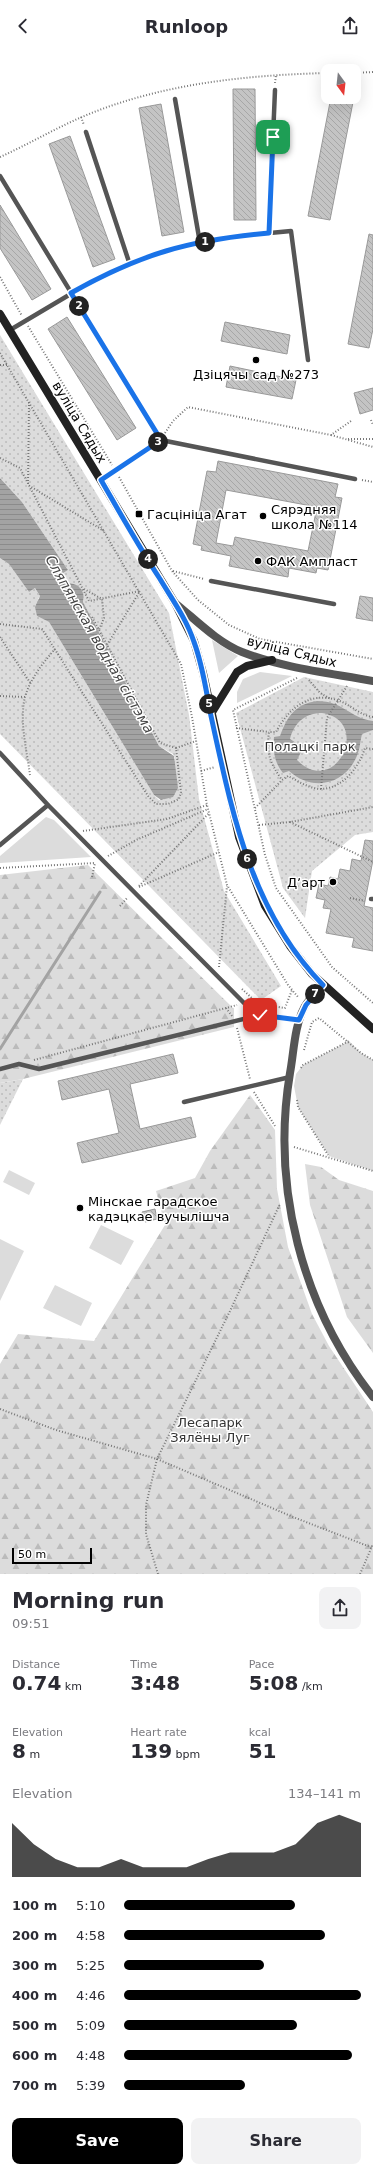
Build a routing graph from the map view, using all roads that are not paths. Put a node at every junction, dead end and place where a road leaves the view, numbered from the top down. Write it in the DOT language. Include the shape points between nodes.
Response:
graph roads {
  1 [pos="275,90"];
  2 [pos="176,98"];
  3 [pos="86,132"];
  4 [pos="0,176"];
  5 [pos="269,233"];
  6 [pos="200,243"];
  7 [pos="130,265"];
  8 [pos="71,293"];
  9 [pos="0,314"];
  10 [pos="10,330"];
  11 [pos="308,360"];
  12 [pos="161,440"];
  13 [pos="355,479"];
  14 [pos="101,480"];
  15 [pos="211,581"];
  16 [pos="175,603"];
  17 [pos="334,604"];
  18 [pos="272,660"];
  19 [pos="373,681"];
  20 [pos="211,714"];
  21 [pos="0,753"];
  22 [pos="48,805"];
  23 [pos="0,845"];
  24 [pos="323,985"];
  25 [pos="260,1015"];
  26 [pos="299,1020"];
  27 [pos="373,1029"];
  28 [pos="0,1070"];
  29 [pos="290,1077"];
  30 [pos="184,1102"];
  31 [pos="373,1397"];
  1 -- 5 [label="lane"];
  2 -- 6 [label="lane"];
  3 -- 7 [label="lane"];
  4 -- 8 [label="lane"];
  5 -- 6 [label="lane"];
  5 -- 11 [label="lane" via="291,231"];
  6 -- 7 [label="lane" via="166,251"];
  7 -- 8 [label="lane" via="101,276"];
  8 -- 10 [label="lane"];
  8 -- 12 [label="lane"];
  9 -- 10 [label="main road, вуліца Сядых"];
  10 -- 14 [label="main road, вуліца Сядых"];
  12 -- 13 [label="lane"];
  12 -- 14 [label="lane"];
  14 -- 16 [label="main road, вуліца Сядых"];
  15 -- 17 [label="lane"];
  16 -- 18 [label="street, вуліца Сядых" via="241,652"];
  16 -- 20 [label="main road" via="194,641"];
  18 -- 19 [label="street, вуліца Сядых"];
  18 -- 20 [label="main road" via="247,666 237,672"];
  20 -- 24 [label="main road" via="239,837 265,906 295,953"];
  21 -- 22 [label="lane"];
  22 -- 23 [label="lane"];
  22 -- 25 [label="lane" via="244,1003"];
  24 -- 26 [label="street" via="306,1005"];
  24 -- 27 [label="main road"];
  25 -- 26 [label="lane"];
  25 -- 28 [label="lane" via="39,1069 19,1064"];
  26 -- 29 [label="street"];
  29 -- 30 [label="lane"];
  29 -- 31 [label="street" via="285,1115 285,1185 296,1241 314,1296 333,1339"];
}
